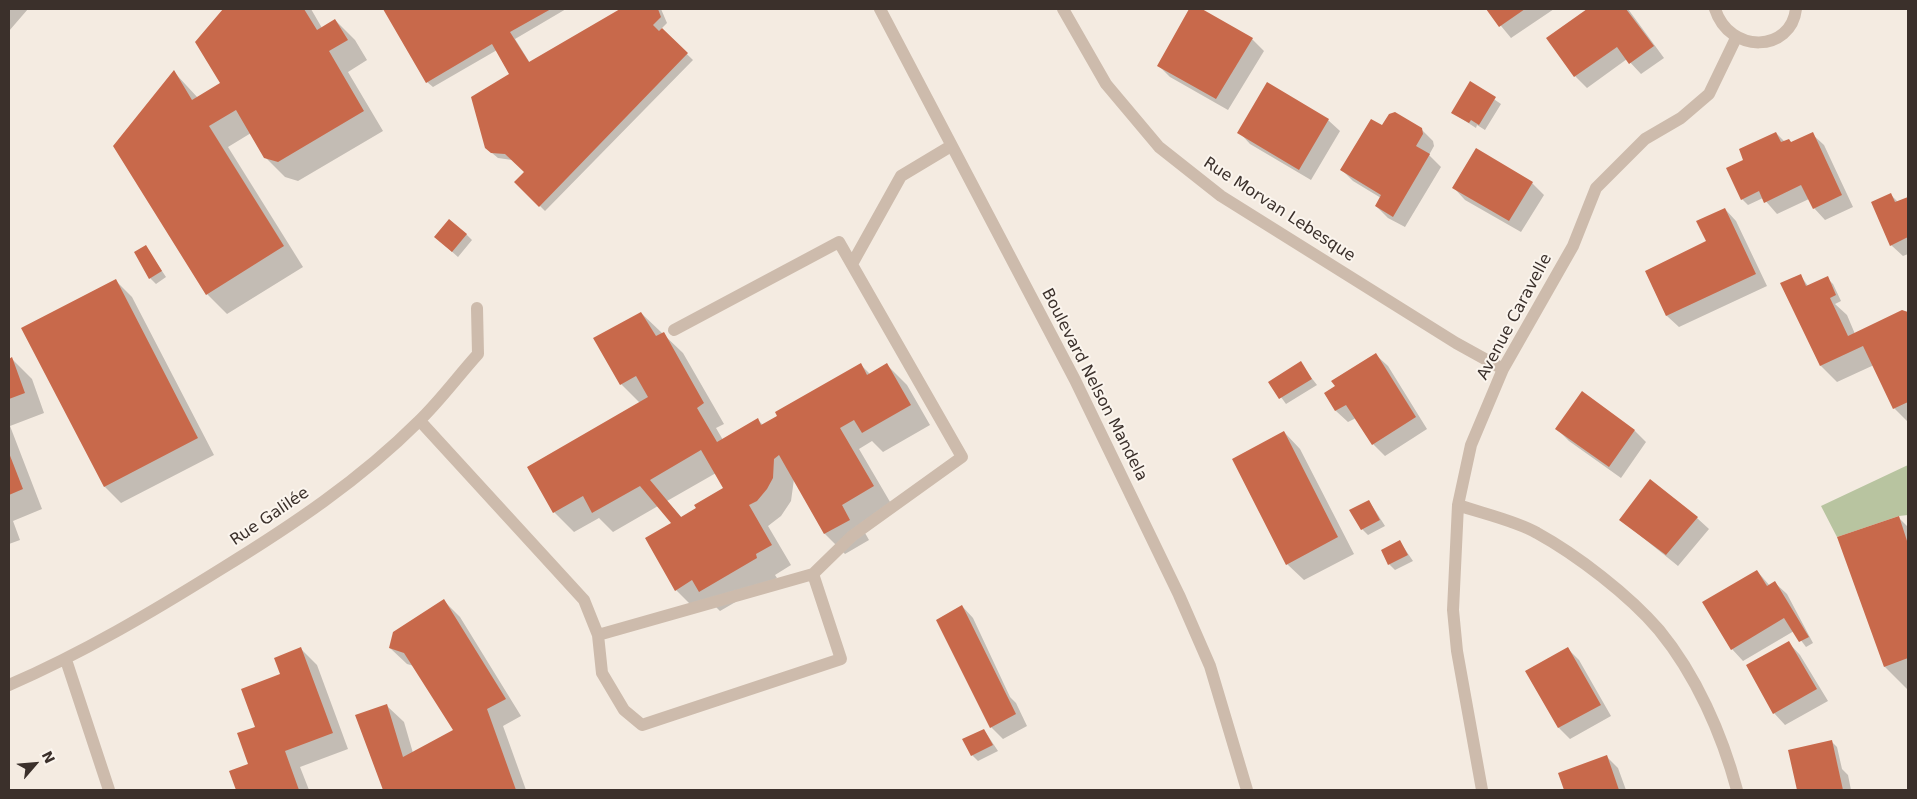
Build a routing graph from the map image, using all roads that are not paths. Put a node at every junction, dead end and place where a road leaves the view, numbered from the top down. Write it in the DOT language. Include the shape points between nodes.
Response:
graph roads {
  1 [pos="880,9"];
  2 [pos="1063,9"];
  3 [pos="1716,9"];
  4 [pos="1796,9"];
  5 [pos="1736,38"];
  6 [pos="951,146"];
  7 [pos="852,264"];
  8 [pos="477,308"];
  9 [pos="674,330"];
  10 [pos="1503,369"];
  11 [pos="420,421"];
  12 [pos="1458,505"];
  13 [pos="813,574"];
  14 [pos="598,635"];
  15 [pos="66,660"];
  16 [pos="9,685"];
  17 [pos="109,790"];
  18 [pos="1247,790"];
  19 [pos="1482,790"];
  20 [pos="1737,790"];
  1 -- 6 [label="street, Boulevard Nelson Mandela"];
  2 -- 10 [label="street, Rue Morvan Lebesque" via="1106,84 1159,147 1221,196"];
  3 -- 5 [label="street" via="1719,20"];
  4 -- 5 [label="street" via="1789,26 1778,36 1765,42"];
  5 -- 10 [label="street, Avenue Caravelle" via="1709,94 1680,118 1645,139 1596,188 1573,246"];
  6 -- 7 [label="street" via="900,176"];
  6 -- 18 [label="street, Boulevard Nelson Mandela" via="1075,380 1180,595 1210,666"];
  7 -- 9 [label="street" via="839,242"];
  7 -- 13 [label="street" via="962,457 852,536"];
  8 -- 11 [label="street, Rue Galilée" via="478,354"];
  10 -- 12 [label="street, Avenue Caravelle" via="1471,445"];
  11 -- 14 [label="street" via="584,600"];
  11 -- 15 [label="street, Rue Galilée" via="367,470 270,539 161,607"];
  12 -- 19 [label="street, Avenue Caravelle" via="1453,610 1456,651"];
  12 -- 20 [label="street" via="1536,532 1605,579 1659,630 1698,689"];
  13 -- 14 [label="street"];
  13 -- 14 [label="street" via="841,659 642,725 624,710 602,673"];
  15 -- 16 [label="street, Rue Galilée"];
  15 -- 17 [label="street"];
}
